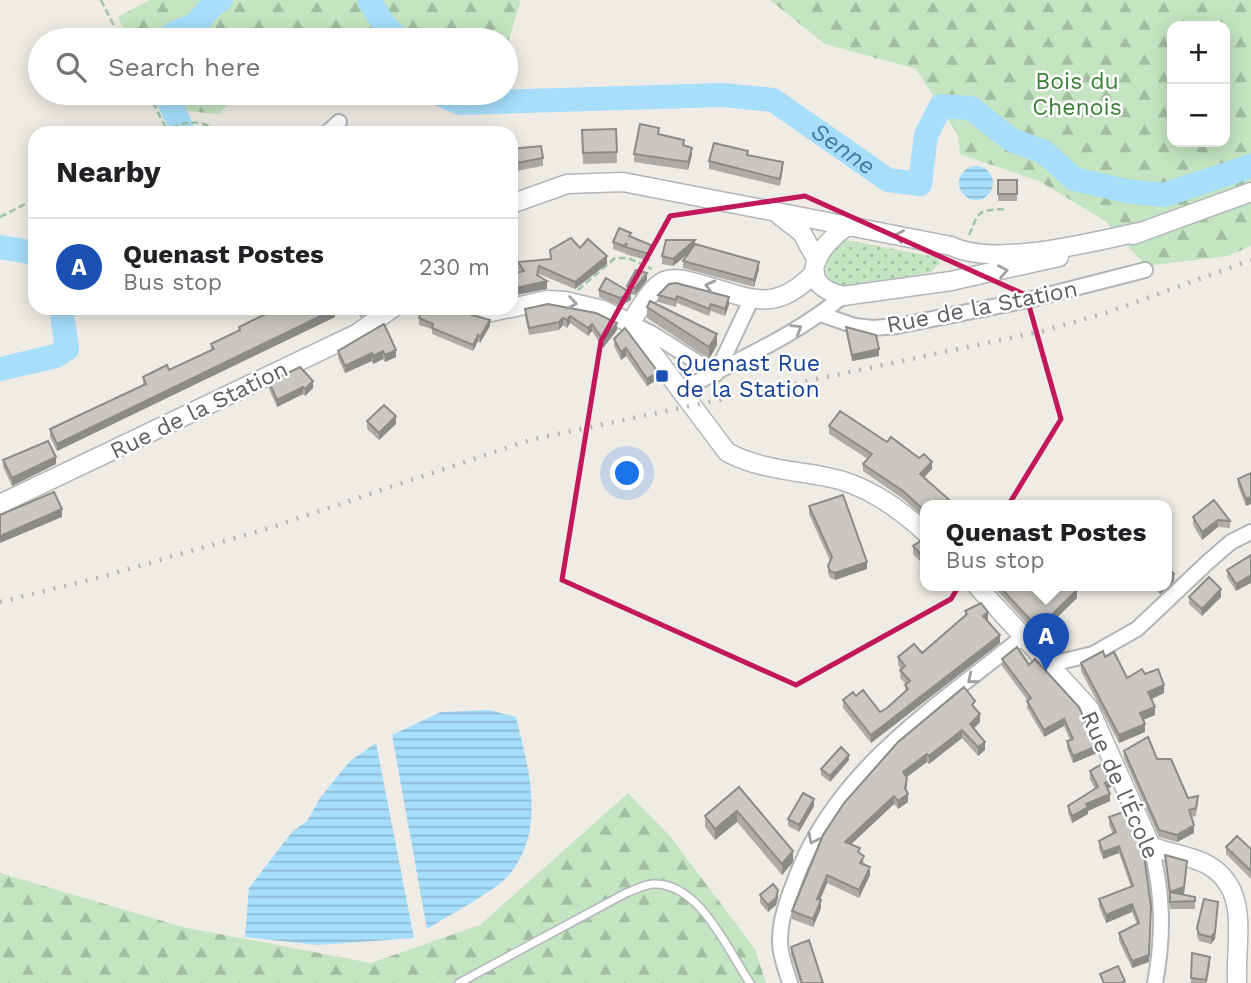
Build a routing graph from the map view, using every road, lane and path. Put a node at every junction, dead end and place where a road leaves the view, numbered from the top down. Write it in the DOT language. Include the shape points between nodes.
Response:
graph roads {
  1 [pos="101,0"];
  2 [pos="115,28"];
  3 [pos="154,105"];
  4 [pos="339,122"];
  5 [pos="165,126"];
  6 [pos="176,126"];
  7 [pos="210,126"];
  8 [pos="335,126"];
  9 [pos="1251,192"];
  10 [pos="518,202"];
  11 [pos="28,203"];
  12 [pos="1005,209"];
  13 [pos="773,212"];
  14 [pos="0,217"];
  15 [pos="847,226"];
  16 [pos="1144,231"];
  17 [pos="956,248"];
  18 [pos="815,265"];
  19 [pos="1145,270"];
  20 [pos="665,281"];
  21 [pos="936,282"];
  22 [pos="843,296"];
  23 [pos="752,298"];
  24 [pos="565,301"];
  25 [pos="518,306"];
  26 [pos="820,314"];
  27 [pos="383,315"];
  28 [pos="630,323"];
  29 [pos="716,374"];
  30 [pos="681,391"];
  31 [pos="0,504"];
  32 [pos="920,528"];
  33 [pos="1251,532"];
  34 [pos="982,591"];
  35 [pos="1024,635"];
  36 [pos="1051,664"];
  37 [pos="1151,846"];
  38 [pos="459,983"];
  39 [pos="750,983"];
  40 [pos="790,983"];
  41 [pos="1155,983"];
  42 [pos="1237,983"];
  1 -- 2 [label="path"];
  3 -- 5 [label="path"];
  4 -- 8 [label="street"];
  6 -- 7 [label="path" via="187,120"];
  9 -- 16 [label="street"];
  10 -- 13 [label="street" via="567,184 600,181"];
  11 -- 14 [label="path"];
  12 -- 17 [label="path" via="980,211"];
  13 -- 15 [label="street"];
  13 -- 18 [label="street" via="802,233"];
  17 -- 15 [label="street, one-way"];
  15 -- 18 [label="street" via="828,239"];
  16 -- 17 [label="street" via="1020,253"];
  21 -- 16 [label="street, one-way" via="1016,268"];
  17 -- 21 [label="street" via="953,267"];
  18 -- 22 [label="street" via="827,289"];
  18 -- 23 [label="street" via="784,299"];
  19 -- 26 [label="street, Rue de la Station" via="897,326 855,326"];
  23 -- 20 [label="street, one-way" via="683,280"];
  20 -- 24 [label="path" via="647,267 620,257"];
  20 -- 28 [label="street"];
  21 -- 22 [label="street"];
  22 -- 26 [label="street"];
  23 -- 29 [label="street"];
  24 -- 25 [label="street"];
  24 -- 28 [label="street, one-way" via="603,310"];
  29 -- 26 [label="street, one-way"];
  27 -- 31 [label="street, Rue de la Station" via="356,334"];
  28 -- 29 [label="street"];
  28 -- 30 [label="street"];
  29 -- 30 [label="street"];
  30 -- 32 [label="street" via="727,452 747,463 853,485 878,496"];
  33 -- 36 [label="street" via="1224,549 1137,629 1093,654"];
  34 -- 35 [label="street, Rue de l'École"];
  35 -- 36 [label="street, Rue de l'École"];
  35 -- 40 [label="street, one-way" via="881,752 818,827 782,917 780,944"];
  36 -- 37 [label="street, Rue de l'École" via="1099,727"];
  37 -- 41 [label="street, Rue de l'École" via="1163,908"];
  37 -- 42 [label="street" via="1210,865 1230,880 1242,916"];
  38 -- 39 [label="lane" via="651,884 676,888 694,898"];
}
